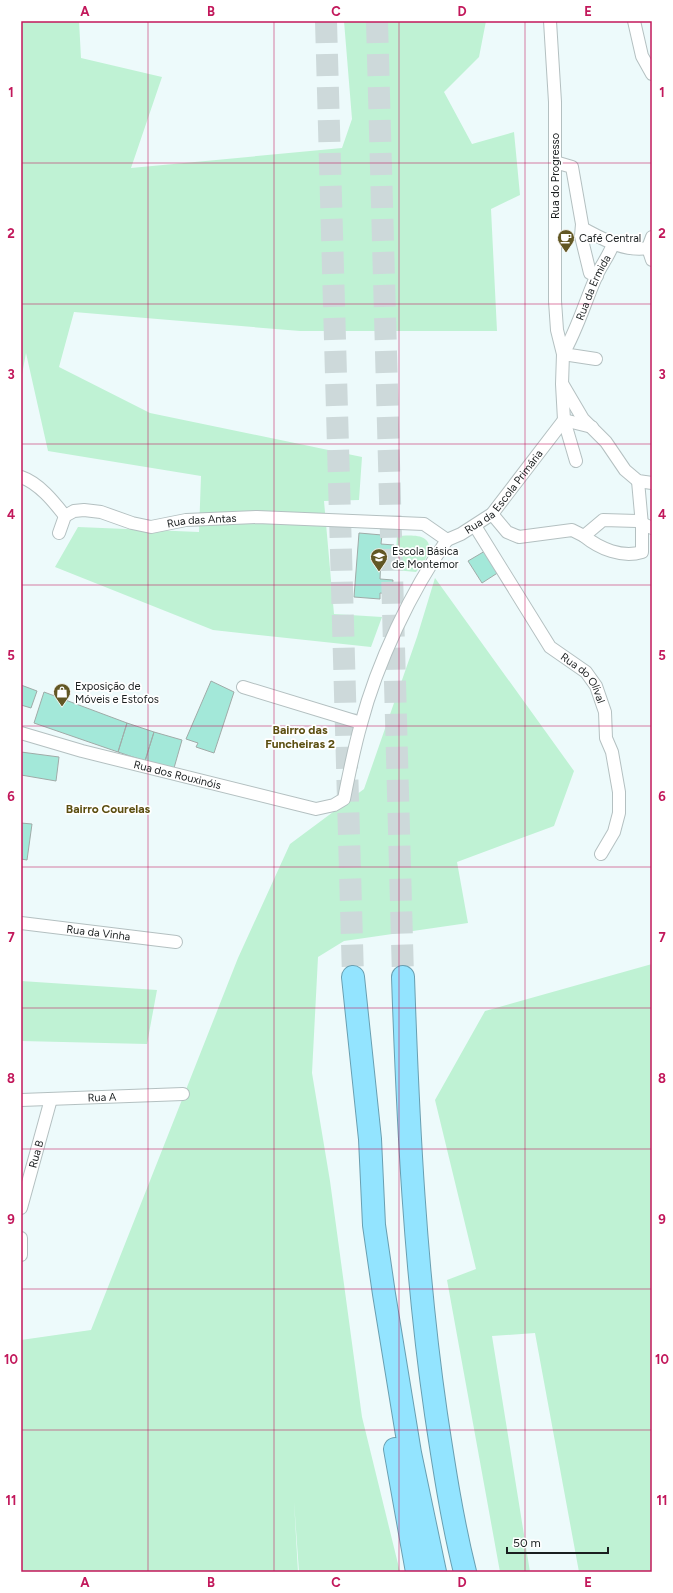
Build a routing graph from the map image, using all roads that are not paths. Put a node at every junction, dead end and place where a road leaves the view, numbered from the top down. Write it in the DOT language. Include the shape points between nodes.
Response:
graph roads {
  1 [pos="550,21"];
  2 [pos="634,21"];
  3 [pos="652,74"];
  4 [pos="555,162"];
  5 [pos="582,228"];
  6 [pos="650,242"];
  7 [pos="613,244"];
  8 [pos="652,260"];
  9 [pos="597,276"];
  10 [pos="563,354"];
  11 [pos="596,359"];
  12 [pos="562,384"];
  13 [pos="564,420"];
  14 [pos="592,427"];
  15 [pos="576,461"];
  16 [pos="21,477"];
  17 [pos="638,481"];
  18 [pos="652,483"];
  19 [pos="492,514"];
  20 [pos="65,516"];
  21 [pos="475,526"];
  22 [pos="647,527"];
  23 [pos="59,533"];
  24 [pos="584,536"];
  25 [pos="447,540"];
  26 [pos="243,687"];
  27 [pos="361,723"];
  28 [pos="21,733"];
  29 [pos="601,854"];
  30 [pos="21,923"];
  31 [pos="176,942"];
  32 [pos="354,977"];
  33 [pos="403,977"];
  34 [pos="183,1094"];
  35 [pos="51,1099"];
  36 [pos="21,1100"];
  37 [pos="367,1116"];
  38 [pos="21,1208"];
  39 [pos="21,1238"];
  40 [pos="21,1255"];
  41 [pos="417,1572"];
  42 [pos="436,1572"];
  43 [pos="465,1572"];
  1 -- 4 [label="street, Rua do Progresso" via="555,102"];
  2 -- 3 [label="street" via="642,56"];
  4 -- 5 [label="street" via="572,167"];
  4 -- 10 [label="street, Rua do Progresso" via="555,301 557,330"];
  5 -- 7 [label="street"];
  5 -- 9 [label="street" via="581,236 590,273"];
  6 -- 7 [label="street, Rua da Ermida" via="636,250"];
  6 -- 8 [label="street"];
  7 -- 9 [label="street, Rua da Ermida"];
  9 -- 10 [label="street, Rua da Ermida"];
  10 -- 11 [label="street"];
  10 -- 12 [label="street"];
  12 -- 13 [label="street"];
  12 -- 14 [label="street" via="583,419"];
  13 -- 14 [label="street"];
  13 -- 15 [label="street"];
  13 -- 19 [label="street, Rua da Escola Primária"];
  14 -- 17 [label="street" via="625,470"];
  16 -- 20 [label="street" via="54,501"];
  17 -- 18 [label="street"];
  17 -- 22 [label="street"];
  19 -- 21 [label="street, Rua da Escola Primária"];
  19 -- 24 [label="street" via="507,532 519,537 572,530"];
  20 -- 23 [label="street"];
  20 -- 25 [label="street, Rua das Antas" via="74,511 101,512 151,527 186,520 257,517 424,524"];
  21 -- 25 [label="street, Rua da Escola Primária"];
  21 -- 29 [label="street, Rua do Olival" via="550,647 586,672 596,686 606,712 606,738 612,752 619,792 619,813 614,832"];
  22 -- 24 [label="street" via="637,521 604,520"];
  22 -- 24 [label="street" via="642,552 636,554 628,555 595,545"];
  25 -- 27 [label="street" via="428,566 390,641"];
  26 -- 27 [label="street"];
  27 -- 28 [label="street, Rua dos Rouxinóis" via="344,799 334,806 316,809 82,751"];
  30 -- 31 [label="street, Rua da Vinha"];
  32 -- 37 [label="highway"];
  33 -- 43 [label="highway" via="411,1168 424,1323 450,1503"];
  34 -- 35 [label="street, Rua A"];
  35 -- 36 [label="street, Rua A"];
  35 -- 38 [label="street, Rua B"];
  37 -- 41 [label="highway" via="362,1242 373,1322"];
  37 -- 42 [label="highway" via="374,1225 384,1294 410,1453"];
  39 -- 40 [label="street"];
}
